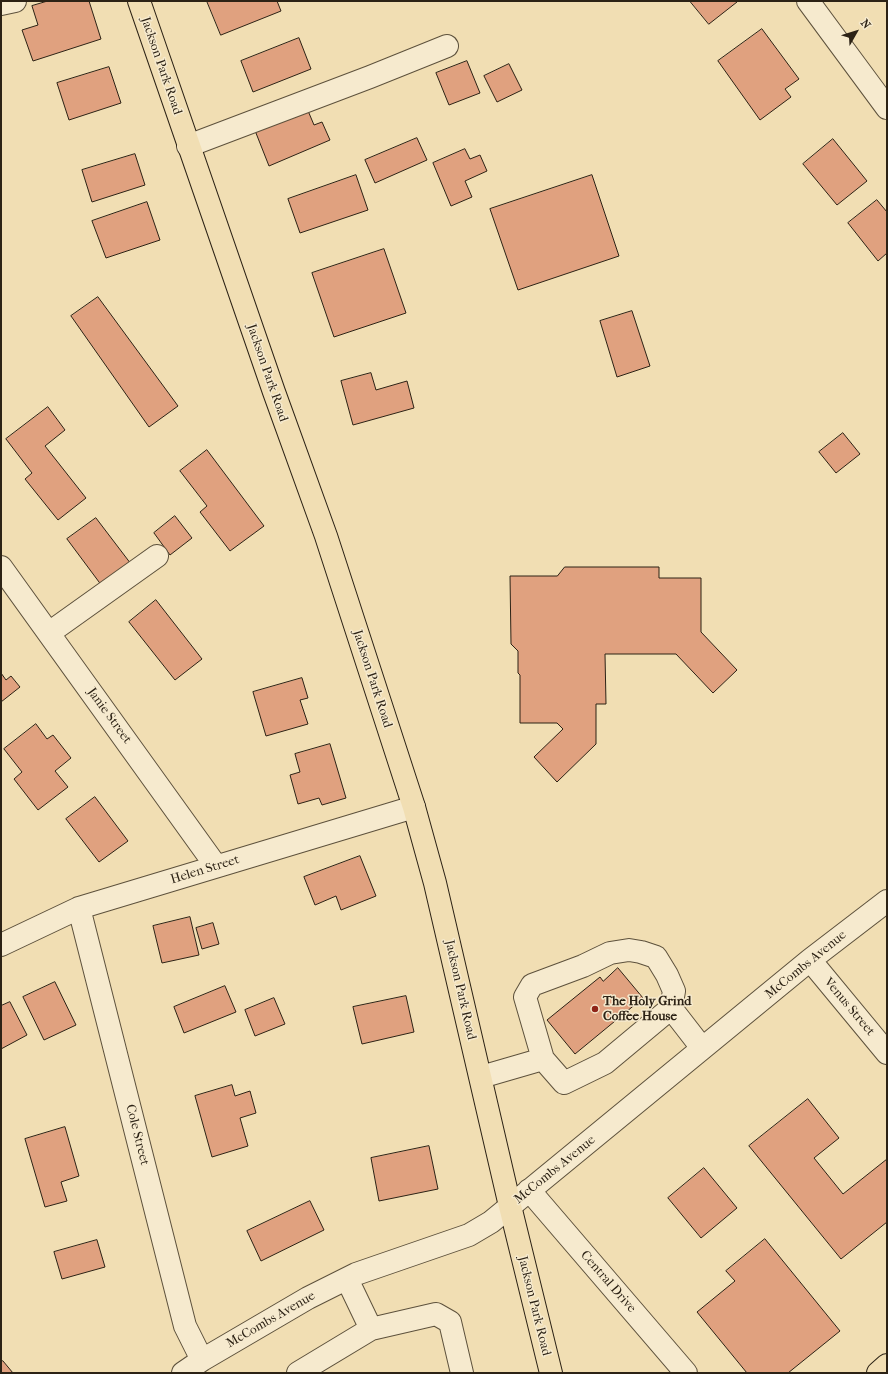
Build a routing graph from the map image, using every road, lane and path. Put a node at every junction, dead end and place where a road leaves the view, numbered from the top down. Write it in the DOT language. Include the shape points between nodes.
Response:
graph roads {
  1 [pos="15,1"];
  2 [pos="139,1"];
  3 [pos="808,1"];
  4 [pos="1,4"];
  5 [pos="447,46"];
  6 [pos="887,108"];
  7 [pos="188,146"];
  8 [pos="157,556"];
  9 [pos="1,567"];
  10 [pos="49,633"];
  11 [pos="414,807"];
  12 [pos="216,866"];
  13 [pos="887,901"];
  14 [pos="79,908"];
  15 [pos="1,945"];
  16 [pos="810,960"];
  17 [pos="671,1008"];
  18 [pos="702,1048"];
  19 [pos="887,1053"];
  20 [pos="543,1059"];
  21 [pos="480,1077"];
  22 [pos="529,1190"];
  23 [pos="510,1206"];
  24 [pos="347,1279"];
  25 [pos="371,1329"];
  26 [pos="202,1360"];
  27 [pos="887,1365"];
  28 [pos="183,1373"];
  29 [pos="298,1373"];
  30 [pos="462,1373"];
  31 [pos="551,1373"];
  32 [pos="686,1373"];
  33 [pos="878,1373"];
  1 -- 4 [label="street"];
  2 -- 7 [label="main road, Jackson Park Road"];
  3 -- 6 [label="street"];
  5 -- 7 [label="street"];
  7 -- 11 [label="main road, Jackson Park Road" via="326,536"];
  8 -- 10 [label="street"];
  9 -- 10 [label="street, Janie Street"];
  10 -- 12 [label="street, Janie Street"];
  11 -- 12 [label="street, Helen Street"];
  11 -- 21 [label="main road, Jackson Park Road" via="435,883"];
  12 -- 14 [label="street, Helen Street"];
  13 -- 16 [label="street, McCombs Avenue"];
  14 -- 15 [label="street, Helen Street"];
  14 -- 26 [label="street, Cole Street" via="186,1326"];
  16 -- 18 [label="street, McCombs Avenue"];
  16 -- 19 [label="street, Venus Street"];
  17 -- 18 [label="street"];
  17 -- 20 [label="street" via="605,1063 564,1083"];
  17 -- 20 [label="street" via="674,991 656,957 629,950 610,953 532,985 524,997"];
  18 -- 22 [label="street, McCombs Avenue"];
  20 -- 21 [label="street"];
  21 -- 23 [label="main road, Jackson Park Road"];
  22 -- 23 [label="street, McCombs Avenue"];
  22 -- 32 [label="street, Central Drive"];
  23 -- 24 [label="street, McCombs Avenue" via="491,1222 469,1235"];
  23 -- 31 [label="main road, Jackson Park Road"];
  24 -- 25 [label="street"];
  24 -- 26 [label="street, McCombs Avenue" via="308,1298"];
  25 -- 29 [label="street"];
  25 -- 30 [label="street" via="436,1314 450,1322"];
  26 -- 28 [label="street, McCombs Avenue"];
  27 -- 33 [label="main road"];
}
